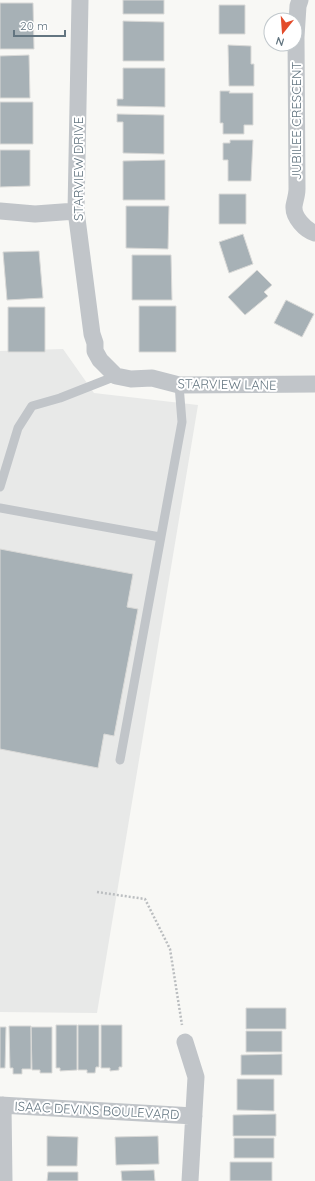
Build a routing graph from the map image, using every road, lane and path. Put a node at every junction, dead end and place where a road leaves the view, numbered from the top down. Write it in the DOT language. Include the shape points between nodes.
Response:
graph roads {
  1 [pos="80,0"];
  2 [pos="300,0"];
  3 [pos="0,211"];
  4 [pos="76,211"];
  5 [pos="315,233"];
  6 [pos="116,376"];
  7 [pos="315,384"];
  8 [pos="179,385"];
  9 [pos="0,487"];
  10 [pos="0,508"];
  11 [pos="160,537"];
  12 [pos="120,760"];
  13 [pos="96,892"];
  14 [pos="185,1042"];
  15 [pos="2,1105"];
  16 [pos="194,1116"];
  17 [pos="4,1181"];
  18 [pos="190,1181"];
  1 -- 4 [label="street, STARVIEW DRIVE"];
  2 -- 5 [label="street, JUBILEE CRESCENT" via="296,37 297,189 294,207 298,219 308,230"];
  3 -- 4 [label="street" via="35,214"];
  4 -- 6 [label="street, STARVIEW DRIVE" via="95,351"];
  6 -- 8 [label="street, STARVIEW LANE" via="131,379 152,378"];
  6 -- 9 [label="lane" via="32,406 18,428"];
  7 -- 8 [label="street, STARVIEW LANE"];
  8 -- 11 [label="lane" via="182,422"];
  10 -- 11 [label="lane"];
  11 -- 12 [label="lane"];
  13 -- 14 [label="path" via="145,899 170,949"];
  14 -- 16 [label="street" via="196,1077"];
  15 -- 16 [label="street, ISAAC DEVINS BOULEVARD"];
  15 -- 17 [label="street"];
  16 -- 18 [label="street"];
}
